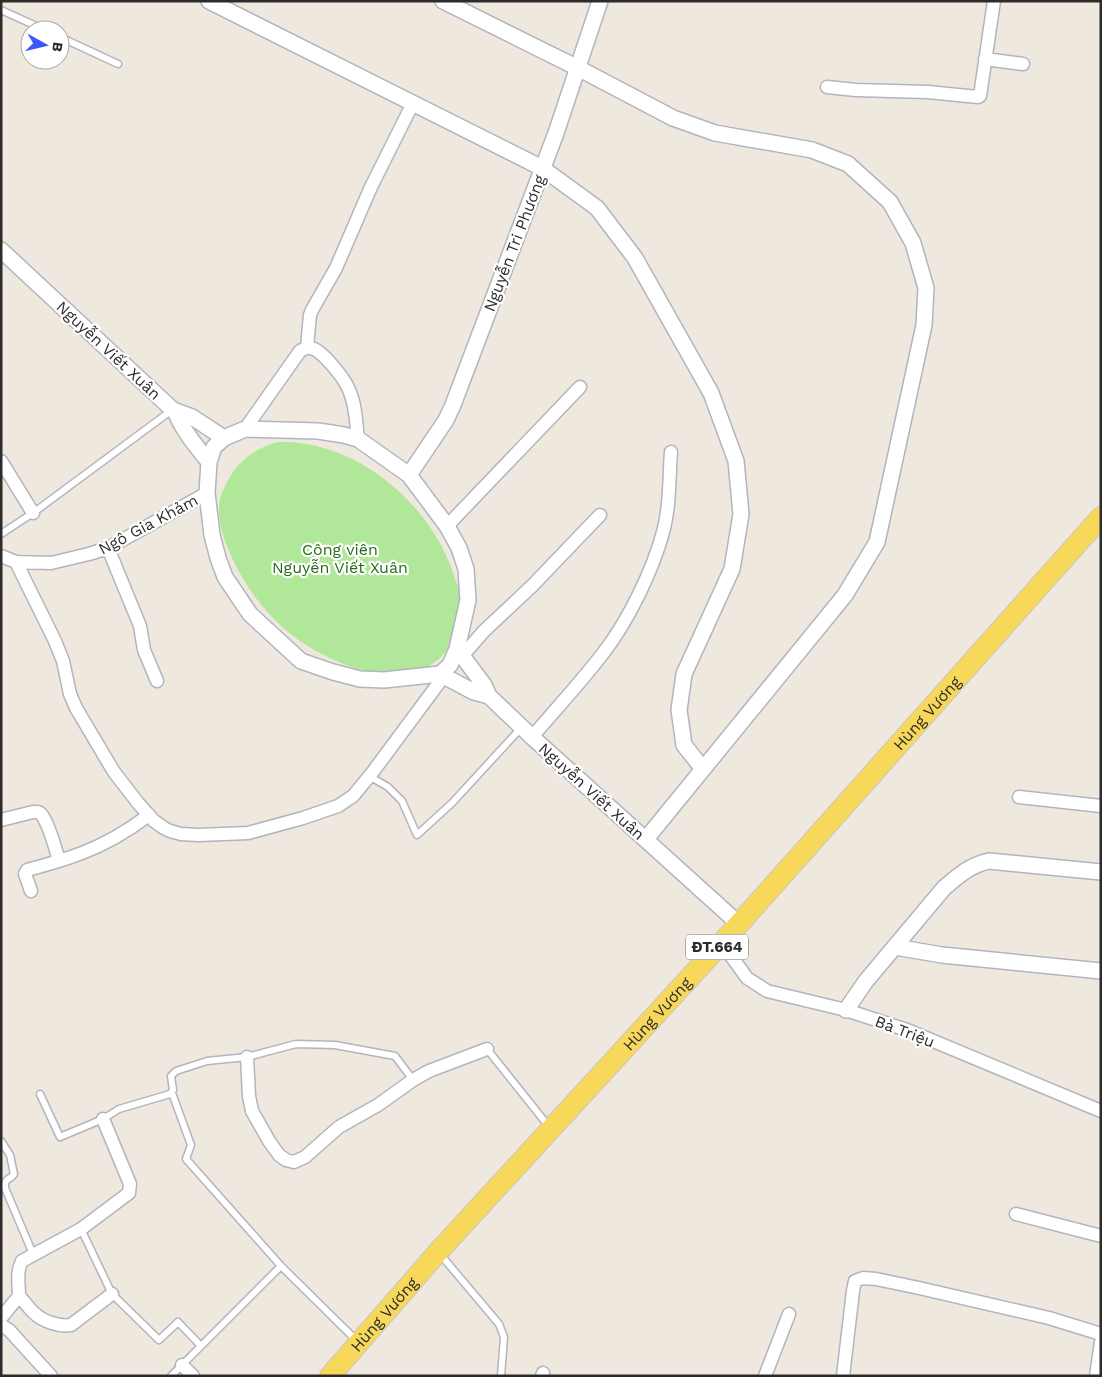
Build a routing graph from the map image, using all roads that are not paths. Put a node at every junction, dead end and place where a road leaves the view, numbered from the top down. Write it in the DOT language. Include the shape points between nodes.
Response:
graph roads {
  1 [pos="209,1"];
  2 [pos="443,1"];
  3 [pos="600,1"];
  4 [pos="994,1"];
  5 [pos="1,10"];
  6 [pos="23,20"];
  7 [pos="70,42"];
  8 [pos="986,58"];
  9 [pos="118,64"];
  10 [pos="1023,64"];
  11 [pos="578,68"];
  12 [pos="827,87"];
  13 [pos="413,103"];
  14 [pos="542,168"];
  15 [pos="1,250"];
  16 [pos="306,347"];
  17 [pos="580,387"];
  18 [pos="174,410"];
  19 [pos="245,429"];
  20 [pos="224,438"];
  21 [pos="358,440"];
  22 [pos="671,452"];
  23 [pos="1,461"];
  24 [pos="208,462"];
  25 [pos="409,475"];
  26 [pos="207,493"];
  27 [pos="33,513"];
  28 [pos="600,515"];
  29 [pos="1101,517"];
  30 [pos="447,526"];
  31 [pos="1,534"];
  32 [pos="108,548"];
  33 [pos="1,556"];
  34 [pos="16,562"];
  35 [pos="460,652"];
  36 [pos="442,675"];
  37 [pos="157,681"];
  38 [pos="489,696"];
  39 [pos="527,732"];
  40 [pos="703,769"];
  41 [pos="369,776"];
  42 [pos="1019,797"];
  43 [pos="1101,806"];
  44 [pos="149,815"];
  45 [pos="1,820"];
  46 [pos="646,840"];
  47 [pos="59,861"];
  48 [pos="1101,872"];
  49 [pos="30,891"];
  50 [pos="739,924"];
  51 [pos="721,942"];
  52 [pos="895,947"];
  53 [pos="1101,971"];
  54 [pos="846,1010"];
  55 [pos="487,1048"];
  56 [pos="247,1057"];
  57 [pos="413,1080"];
  58 [pos="172,1093"];
  59 [pos="40,1094"];
  60 [pos="1101,1111"];
  61 [pos="103,1119"];
  62 [pos="551,1129"];
  63 [pos="1,1141"];
  64 [pos="1016,1214"];
  65 [pos="81,1229"];
  66 [pos="1101,1236"];
  67 [pos="438,1252"];
  68 [pos="33,1254"];
  69 [pos="281,1266"];
  70 [pos="112,1294"];
  71 [pos="19,1296"];
  72 [pos="789,1314"];
  73 [pos="1,1318"];
  74 [pos="1,1325"];
  75 [pos="1101,1334"];
  76 [pos="359,1342"];
  77 [pos="1101,1342"];
  78 [pos="201,1346"];
  79 [pos="182,1364"];
  80 [pos="50,1376"];
  81 [pos="171,1376"];
  82 [pos="193,1376"];
  83 [pos="330,1376"];
  84 [pos="501,1376"];
  85 [pos="765,1376"];
  86 [pos="843,1376"];
  87 [pos="1096,1376"];
  1 -- 13 [label="street"];
  2 -- 11 [label="street"];
  3 -- 11 [label="street, Nguyễn Tri Phương"];
  4 -- 8 [label="street"];
  5 -- 6 [label="lane"];
  7 -- 9 [label="lane"];
  8 -- 10 [label="street"];
  8 -- 12 [label="street" via="978,98"];
  11 -- 14 [label="street, Nguyễn Tri Phương"];
  11 -- 40 [label="street" via="673,118 716,133 812,150 848,164 890,202 914,243 926,288 924,325 877,542 845,595"];
  13 -- 14 [label="street"];
  13 -- 16 [label="street" via="370,187 336,268 312,310"];
  14 -- 25 [label="street, Nguyễn Tri Phương" via="453,405"];
  14 -- 40 [label="street" via="597,208 635,258 711,393 736,461 741,514 732,570 684,674 678,710 684,745"];
  15 -- 18 [label="street, Nguyễn Viết Xuân"];
  16 -- 19 [label="street" via="294,358"];
  16 -- 21 [label="street" via="324,356 344,380 354,403"];
  17 -- 30 [label="street"];
  18 -- 20 [label="street, Nguyễn Viết Xuân" via="192,417"];
  18 -- 24 [label="street"];
  18 -- 27 [label="lane"];
  19 -- 20 [label="street"];
  19 -- 21 [label="street" via="318,431"];
  20 -- 24 [label="street" via="214,447"];
  21 -- 25 [label="street"];
  22 -- 39 [label="street" via="663,533 649,573 625,621 605,651"];
  23 -- 27 [label="street"];
  24 -- 26 [label="street"];
  25 -- 30 [label="street"];
  26 -- 32 [label="street, Ngô Gia Khảm"];
  26 -- 36 [label="street" via="212,535 225,577 250,614 301,662 360,679"];
  27 -- 31 [label="lane"];
  28 -- 35 [label="street" via="532,586"];
  29 -- 50 [label="main road, Hùng Vương / ĐT.664"];
  30 -- 35 [label="street" via="466,569 468,600"];
  32 -- 34 [label="street, Ngô Gia Khảm" via="51,563"];
  32 -- 37 [label="street" via="140,626 144,650"];
  33 -- 34 [label="street, Ngô Gia Khảm"];
  34 -- 44 [label="street" via="55,641 76,708 114,772"];
  35 -- 36 [label="street"];
  35 -- 38 [label="street, Nguyễn Viết Xuân"];
  36 -- 38 [label="street"];
  36 -- 41 [label="street"];
  38 -- 39 [label="street, Nguyễn Viết Xuân"];
  39 -- 41 [label="lane" via="417,835 402,801 388,787"];
  39 -- 46 [label="street, Nguyễn Viết Xuân"];
  40 -- 46 [label="street"];
  41 -- 44 [label="street" via="353,796 338,806 248,833 181,834 164,828"];
  42 -- 43 [label="street"];
  44 -- 47 [label="street" via="104,843"];
  45 -- 47 [label="street" via="33,812 41,814"];
  46 -- 50 [label="street, Nguyễn Viết Xuân"];
  47 -- 49 [label="street" via="25,872"];
  48 -- 52 [label="street" via="989,861 980,863 958,875 944,888"];
  50 -- 51 [label="main road, Hùng Vương / ĐT.664"];
  51 -- 54 [label="street, Bà Triệu" via="748,978 767,991"];
  51 -- 62 [label="main road, Hùng Vương / ĐT.664"];
  52 -- 53 [label="street" via="942,955"];
  52 -- 54 [label="street"];
  54 -- 60 [label="street, Bà Triệu" via="907,1030"];
  55 -- 57 [label="street"];
  55 -- 62 [label="lane"];
  56 -- 57 [label="lane" via="296,1044 335,1045 395,1056"];
  56 -- 57 [label="street" via="252,1111 279,1154 294,1162"];
  56 -- 58 [label="lane" via="206,1061 176,1071 171,1076"];
  58 -- 61 [label="lane" via="119,1109"];
  58 -- 69 [label="lane" via="191,1145 186,1158"];
  59 -- 61 [label="lane" via="60,1137"];
  61 -- 65 [label="street" via="130,1184 129,1193"];
  62 -- 67 [label="main road, Hùng Vương / ĐT.664"];
  63 -- 68 [label="lane" via="10,1155 14,1172 4,1183 5,1188"];
  64 -- 66 [label="street"];
  65 -- 68 [label="street"];
  65 -- 70 [label="lane"];
  67 -- 76 [label="main road, Hùng Vương / ĐT.664"];
  67 -- 84 [label="lane" via="498,1324 504,1337"];
  68 -- 71 [label="street" via="19,1266"];
  69 -- 76 [label="lane"];
  69 -- 78 [label="lane"];
  70 -- 71 [label="street" via="71,1325 65,1326 33,1312"];
  70 -- 78 [label="lane" via="159,1340 178,1322"];
  71 -- 73 [label="street"];
  72 -- 85 [label="street"];
  74 -- 80 [label="street"];
  75 -- 86 [label="street" via="1049,1318 863,1278 855,1281"];
  76 -- 83 [label="main road, Hùng Vương / ĐT.664"];
  77 -- 87 [label="street"];
  78 -- 79 [label="lane"];
  79 -- 81 [label="lane"];
  79 -- 82 [label="street"];
}
